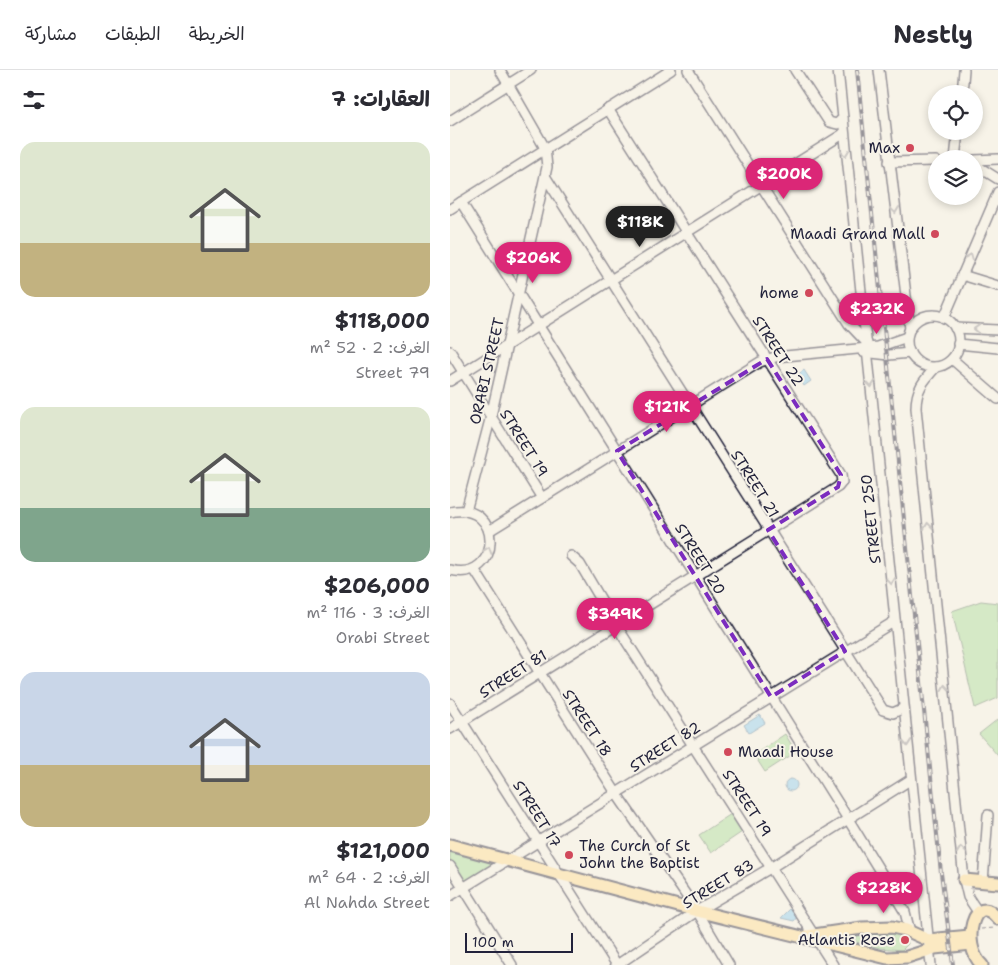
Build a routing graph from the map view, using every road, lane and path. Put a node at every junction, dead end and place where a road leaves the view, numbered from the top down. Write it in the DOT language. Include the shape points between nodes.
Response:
graph roads {
  1 [pos="500,70"];
  2 [pos="532,70"];
  3 [pos="671,70"];
  4 [pos="688,70"];
  5 [pos="795,70"];
  6 [pos="838,70"];
  7 [pos="879,70"];
  8 [pos="964,70"];
  9 [pos="509,84"];
  10 [pos="963,85"];
  11 [pos="608,109"];
  12 [pos="843,118"];
  13 [pos="450,121"];
  14 [pos="843,134"];
  15 [pos="545,148"];
  16 [pos="998,160"];
  17 [pos="928,161"];
  18 [pos="983,161"];
  19 [pos="889,162"];
  20 [pos="983,168"];
  21 [pos="545,176"];
  22 [pos="998,179"];
  23 [pos="761,186"];
  24 [pos="998,192"];
  25 [pos="462,202"];
  26 [pos="450,209"];
  27 [pos="686,233"];
  28 [pos="962,275"];
  29 [pos="610,280"];
  30 [pos="998,281"];
  31 [pos="987,282"];
  32 [pos="998,286"];
  33 [pos="519,292"];
  34 [pos="944,318"];
  35 [pos="538,326"];
  36 [pos="955,328"];
  37 [pos="998,330"];
  38 [pos="909,333"];
  39 [pos="958,344"];
  40 [pos="506,348"];
  41 [pos="867,348"];
  42 [pos="998,348"];
  43 [pos="450,351"];
  44 [pos="910,353"];
  45 [pos="952,358"];
  46 [pos="767,359"];
  47 [pos="936,367"];
  48 [pos="463,373"];
  49 [pos="450,381"];
  50 [pos="998,399"];
  51 [pos="690,405"];
  52 [pos="491,416"];
  53 [pos="617,451"];
  54 [pos="542,498"];
  55 [pos="466,510"];
  56 [pos="450,512"];
  57 [pos="768,530"];
  58 [pos="489,531"];
  59 [pos="571,556"];
  60 [pos="474,569"];
  61 [pos="451,573"];
  62 [pos="695,576"];
  63 [pos="895,621"];
  64 [pos="616,625"];
  65 [pos="846,651"];
  66 [pos="539,673"];
  67 [pos="771,697"];
  68 [pos="450,702"];
  69 [pos="904,708"];
  70 [pos="462,722"];
  71 [pos="450,728"];
  72 [pos="694,745"];
  73 [pos="910,780"];
  74 [pos="616,793"];
  75 [pos="988,814"];
  76 [pos="848,819"];
  77 [pos="538,842"];
  78 [pos="450,845"];
  79 [pos="508,860"];
  80 [pos="450,866"];
  81 [pos="772,868"];
  82 [pos="558,873"];
  83 [pos="964,880"];
  84 [pos="983,882"];
  85 [pos="998,883"];
  86 [pos="463,888"];
  87 [pos="450,896"];
  88 [pos="697,911"];
  89 [pos="995,911"];
  90 [pos="978,912"];
  91 [pos="998,928"];
  92 [pos="910,932"];
  93 [pos="970,936"];
  94 [pos="817,939"];
  95 [pos="928,945"];
  96 [pos="890,962"];
  97 [pos="978,963"];
  98 [pos="512,965"];
  99 [pos="617,965"];
  100 [pos="729,965"];
  101 [pos="833,965"];
  102 [pos="931,965"];
  1 -- 9 [label="street, ORABI STREET"];
  2 -- 9 [label="street"];
  3 -- 11 [label="street"];
  4 -- 23 [label="street"];
  5 -- 12 [label="street" via="829,122 837,124"];
  6 -- 12 [label="street, STREET 250"];
  7 -- 19 [label="street"];
  8 -- 10 [label="street"];
  9 -- 13 [label="street"];
  9 -- 15 [label="street, ORABI STREET"];
  11 -- 15 [label="street"];
  11 -- 27 [label="street, STREET 22"];
  12 -- 14 [label="street, STREET 250"];
  14 -- 23 [label="street"];
  14 -- 41 [label="street, STREET 250, one-way"];
  15 -- 21 [label="street, ORABI STREET"];
  15 -- 25 [label="street"];
  16 -- 18 [label="street"];
  17 -- 19 [label="street"];
  19 -- 38 [label="street, one-way"];
  20 -- 22 [label="street"];
  21 -- 29 [label="street, STREET 21"];
  21 -- 33 [label="street, ORABI STREET"];
  23 -- 27 [label="street"];
  23 -- 41 [label="street"];
  28 -- 24 [label="street, one-way"];
  25 -- 26 [label="street"];
  25 -- 33 [label="street, STREET 20"];
  27 -- 29 [label="street"];
  27 -- 46 [label="street, STREET 22"];
  28 -- 31 [label="street"];
  28 -- 34 [label="street"];
  29 -- 35 [label="street"];
  29 -- 51 [label="street, STREET 21"];
  30 -- 31 [label="street"];
  31 -- 32 [label="street"];
  33 -- 35 [label="street, STREET 20"];
  33 -- 40 [label="street, ORABI STREET"];
  34 -- 36 [label="street"];
  34 -- 38 [label="street" via="924,317"];
  35 -- 40 [label="street"];
  35 -- 53 [label="street, STREET 20"];
  37 -- 36 [label="street, one-way"];
  36 -- 39 [label="street"];
  38 -- 41 [label="street" via="888,345"];
  38 -- 44 [label="street"];
  39 -- 42 [label="street"];
  39 -- 45 [label="street"];
  40 -- 48 [label="street"];
  40 -- 52 [label="street, ORABI STREET"];
  41 -- 44 [label="street" via="889,355"];
  41 -- 46 [label="street"];
  41 -- 63 [label="street, STREET 250, one-way"];
  43 -- 48 [label="street, STREET 19"];
  44 -- 47 [label="street" via="921,364"];
  45 -- 47 [label="street"];
  45 -- 50 [label="street"];
  46 -- 51 [label="street"];
  46 -- 57 [label="street, STREET 22" via="842,479 840,486"];
  83 -- 47 [label="street, one-way" via="916,408 918,390"];
  48 -- 49 [label="street"];
  48 -- 52 [label="street, STREET 19"];
  51 -- 53 [label="street"];
  51 -- 57 [label="street, STREET 21"];
  52 -- 54 [label="street, STREET 19"];
  52 -- 55 [label="street, ORABI STREET"];
  53 -- 54 [label="street"];
  53 -- 62 [label="street, STREET 20"];
  54 -- 58 [label="street"];
  55 -- 56 [label="street"];
  55 -- 58 [label="street" via="476,514"];
  57 -- 62 [label="street, STREET 81"];
  57 -- 65 [label="street, STREET 21"];
  60 -- 58 [label="street, one-way" via="481,564 490,548"];
  59 -- 64 [label="street, STREET 19" via="578,561"];
  60 -- 61 [label="street"];
  60 -- 66 [label="street, STREET 18"];
  62 -- 64 [label="street, STREET 81"];
  62 -- 67 [label="street, STREET 20"];
  63 -- 65 [label="street, STREET 82"];
  63 -- 69 [label="street, STREET 250"];
  64 -- 66 [label="street, STREET 81"];
  64 -- 72 [label="street, STREET 19"];
  65 -- 67 [label="street, STREET 82"];
  65 -- 69 [label="street, STREET 21" via="883,710 893,713"];
  66 -- 70 [label="street, STREET 81"];
  66 -- 74 [label="street, STREET 18"];
  67 -- 72 [label="street, STREET 82"];
  67 -- 76 [label="street, STREET 20"];
  68 -- 70 [label="street, STREET 17"];
  69 -- 73 [label="street, STREET 250, one-way"];
  70 -- 71 [label="street, STREET 81"];
  70 -- 77 [label="street, STREET 17"];
  72 -- 74 [label="street, STREET 82"];
  72 -- 81 [label="street, STREET 19"];
  73 -- 76 [label="street, STREET 83"];
  73 -- 95 [label="street, STREET 250"];
  74 -- 77 [label="street, STREET 82"];
  74 -- 88 [label="street, STREET 18"];
  75 -- 84 [label="street"];
  76 -- 81 [label="street, STREET 83"];
  76 -- 92 [label="street, STREET 20" via="908,918"];
  77 -- 79 [label="street, STREET 82"];
  77 -- 82 [label="street, STREET 17"];
  78 -- 79 [label="main road"];
  79 -- 82 [label="main road"];
  79 -- 86 [label="street, STREET 82"];
  80 -- 86 [label="street"];
  81 -- 88 [label="street, STREET 83"];
  81 -- 94 [label="street, STREET 19"];
  82 -- 88 [label="main road"];
  82 -- 99 [label="street, STREET 17"];
  83 -- 84 [label="main road"];
  83 -- 90 [label="street" via="968,897"];
  84 -- 85 [label="main road"];
  86 -- 87 [label="street, STREET 82"];
  86 -- 98 [label="street"];
  88 -- 94 [label="main road"];
  88 -- 99 [label="street, STREET 83"];
  88 -- 100 [label="street, STREET 18"];
  89 -- 90 [label="main road"];
  90 -- 93 [label="main road"];
  91 -- 93 [label="path"];
  92 -- 94 [label="main road" via="892,927 877,928"];
  92 -- 95 [label="main road"];
  93 -- 95 [label="main road"];
  93 -- 97 [label="main road"];
  94 -- 96 [label="main road"];
  94 -- 101 [label="street, STREET 19"];
  95 -- 96 [label="main road"];
  95 -- 102 [label="street, STREET 250"];
}
